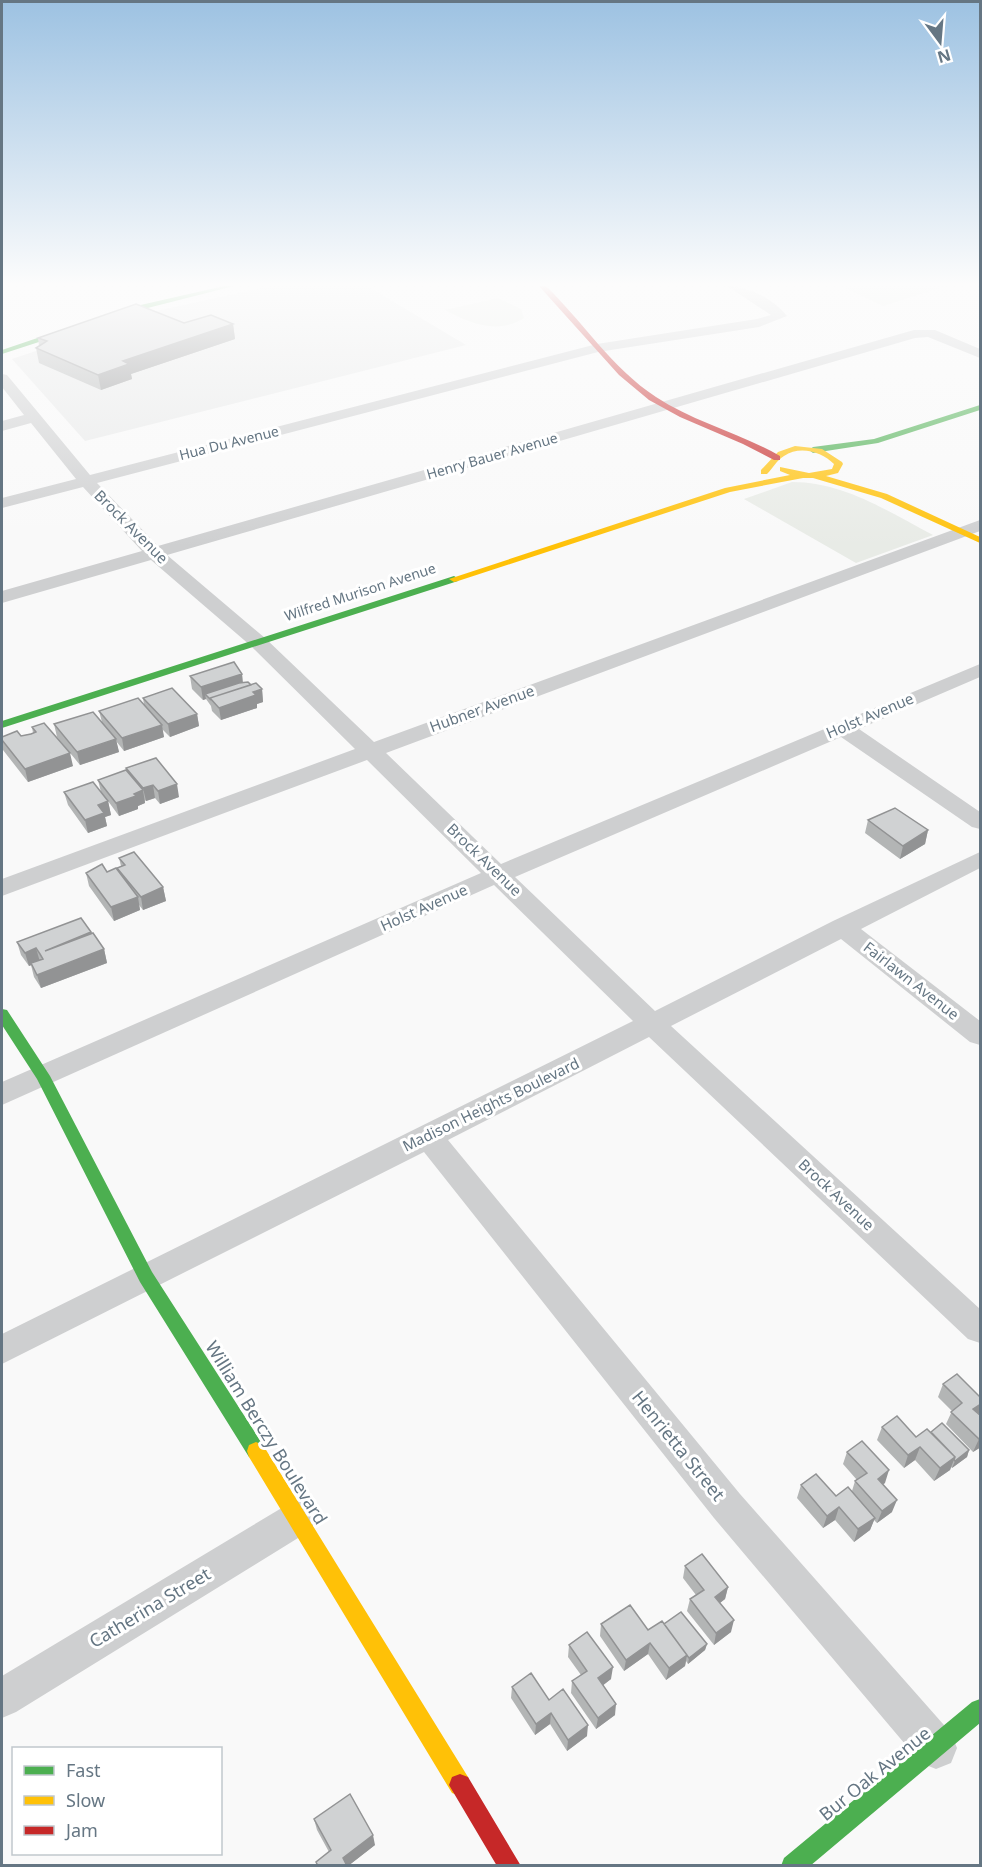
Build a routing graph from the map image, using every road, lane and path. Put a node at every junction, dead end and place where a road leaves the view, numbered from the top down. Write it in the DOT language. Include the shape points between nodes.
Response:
graph roads {
  1 [pos="500,373"];
  2 [pos="622,373"];
  3 [pos="779,373"];
  4 [pos="2,378"];
  5 [pos="666,406"];
  6 [pos="981,407"];
  7 [pos="33,418"];
  8 [pos="2,426"];
  9 [pos="742,438"];
  10 [pos="875,441"];
  11 [pos="810,450"];
  12 [pos="777,459"];
  13 [pos="838,465"];
  14 [pos="809,476"];
  15 [pos="86,481"];
  16 [pos="728,490"];
  17 [pos="884,496"];
  18 [pos="2,503"];
  19 [pos="975,532"];
  20 [pos="154,553"];
  21 [pos="2,597"];
  22 [pos="258,642"];
  23 [pos="981,670"];
  24 [pos="2,725"];
  25 [pos="843,728"];
  26 [pos="369,750"];
  27 [pos="981,822"];
  28 [pos="981,859"];
  29 [pos="499,874"];
  30 [pos="2,888"];
  31 [pos="842,927"];
  32 [pos="2,1014"];
  33 [pos="653,1025"];
  34 [pos="981,1035"];
  35 [pos="43,1076"];
  36 [pos="2,1094"];
  37 [pos="428,1136"];
  38 [pos="146,1277"];
  39 [pos="981,1329"];
  40 [pos="2,1350"];
  41 [pos="298,1518"];
  42 [pos="2,1698"];
  43 [pos="981,1710"];
  44 [pos="936,1748"];
  45 [pos="510,1866"];
  46 [pos="792,1866"];
  1 -- 15 [label="street, Hua Du Avenue"];
  2 -- 5 [label="street"];
  3 -- 5 [label="street, Henry Bauer Avenue"];
  4 -- 7 [label="street, Brock Avenue"];
  5 -- 9 [label="street"];
  5 -- 20 [label="street, Henry Bauer Avenue"];
  6 -- 10 [label="street"];
  7 -- 8 [label="street"];
  7 -- 15 [label="street, Brock Avenue"];
  9 -- 11 [label="street"];
  9 -- 12 [label="street"];
  10 -- 11 [label="street"];
  10 -- 13 [label="street"];
  11 -- 12 [label="street, Wilfred Murison Avenue" via="792,450"];
  11 -- 13 [label="street" via="829,454"];
  12 -- 14 [label="street" via="787,471"];
  12 -- 16 [label="street, Wilfred Murison Avenue" via="769,469"];
  13 -- 14 [label="street, Wilfred Murison Avenue" via="831,473"];
  13 -- 17 [label="street"];
  14 -- 16 [label="street, Wilfred Murison Avenue"];
  14 -- 17 [label="street"];
  15 -- 18 [label="street, Hua Du Avenue"];
  15 -- 20 [label="street, Brock Avenue"];
  16 -- 22 [label="street, Wilfred Murison Avenue"];
  17 -- 19 [label="street"];
  19 -- 26 [label="street, Hubner Avenue"];
  20 -- 21 [label="street, Henry Bauer Avenue"];
  20 -- 22 [label="street, Brock Avenue"];
  22 -- 24 [label="street, Wilfred Murison Avenue"];
  22 -- 26 [label="street, Brock Avenue"];
  23 -- 25 [label="street, Holst Avenue"];
  25 -- 27 [label="street"];
  25 -- 29 [label="street, Holst Avenue"];
  26 -- 29 [label="street, Brock Avenue"];
  26 -- 30 [label="street, Hubner Avenue"];
  28 -- 31 [label="street, Madison Heights Boulevard"];
  29 -- 33 [label="street, Brock Avenue"];
  29 -- 35 [label="street, Holst Avenue"];
  31 -- 33 [label="street, Madison Heights Boulevard"];
  31 -- 34 [label="street, Fairlawn Avenue"];
  32 -- 35 [label="street, William Berczy Boulevard"];
  33 -- 37 [label="street, Madison Heights Boulevard"];
  33 -- 39 [label="street, Brock Avenue"];
  35 -- 36 [label="street, Holst Avenue"];
  35 -- 38 [label="street, William Berczy Boulevard"];
  37 -- 38 [label="street, Madison Heights Boulevard"];
  37 -- 44 [label="street, Henrietta Street" via="727,1506"];
  38 -- 40 [label="street, Madison Heights Boulevard"];
  38 -- 41 [label="street, William Berczy Boulevard"];
  41 -- 42 [label="street, Catherina Street"];
  41 -- 45 [label="street, William Berczy Boulevard"];
  43 -- 44 [label="street, Bur Oak Avenue"];
  44 -- 46 [label="street, Bur Oak Avenue"];
}
